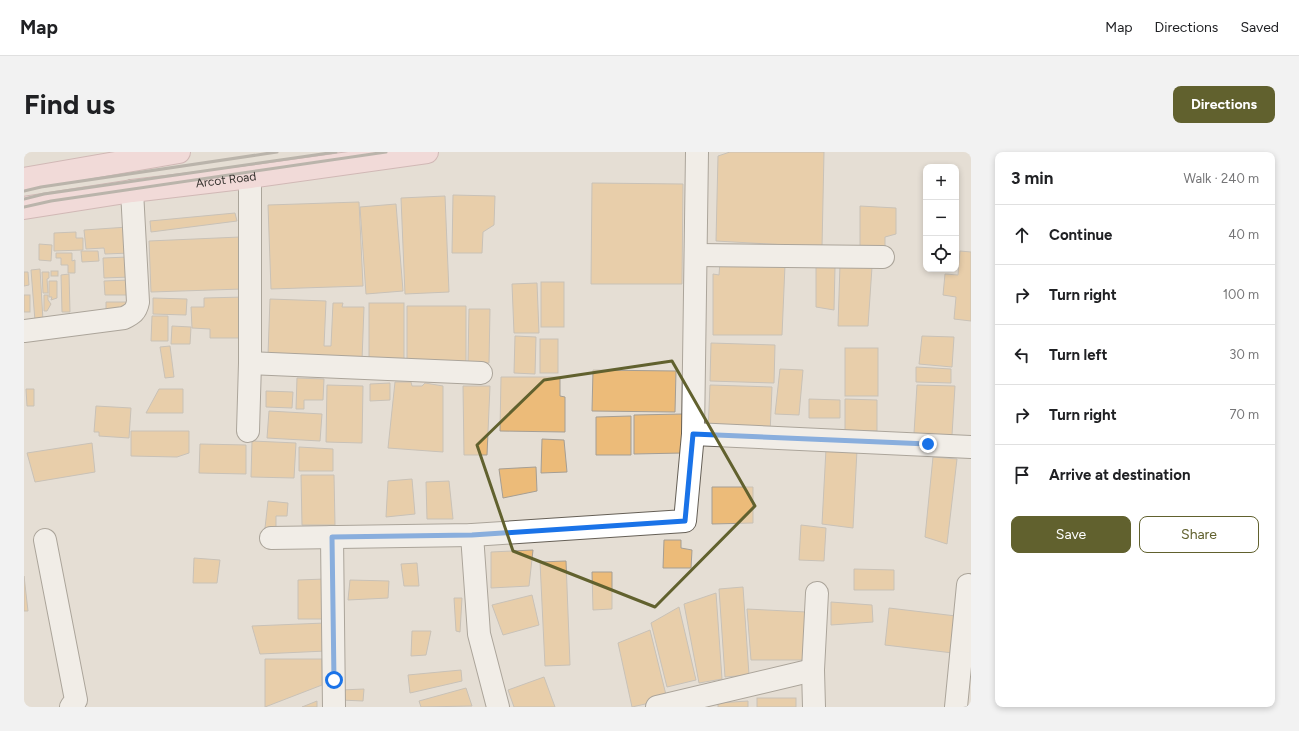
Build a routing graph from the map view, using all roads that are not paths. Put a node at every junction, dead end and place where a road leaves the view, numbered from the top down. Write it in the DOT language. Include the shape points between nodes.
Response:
graph roads {
  1 [pos="179,152"];
  2 [pos="427,152"];
  3 [pos="697,152"];
  4 [pos="250,177"];
  5 [pos="24,179"];
  6 [pos="132,191"];
  7 [pos="24,208"];
  8 [pos="696,255"];
  9 [pos="883,257"];
  10 [pos="24,331"];
  11 [pos="250,363"];
  12 [pos="481,373"];
  13 [pos="248,430"];
  14 [pos="693,434"];
  15 [pos="971,447"];
  16 [pos="472,535"];
  17 [pos="332,537"];
  18 [pos="271,538"];
  19 [pos="45,540"];
  20 [pos="968,585"];
  21 [pos="818,593"];
  22 [pos="813,670"];
  23 [pos="72,707"];
  24 [pos="334,707"];
  25 [pos="498,707"];
  26 [pos="657,707"];
  27 [pos="814,707"];
  28 [pos="956,707"];
  1 -- 5 [label="main road"];
  2 -- 4 [label="main road, Arcot Road"];
  3 -- 8 [label="street"];
  4 -- 6 [label="main road, Arcot Road"];
  4 -- 11 [label="street"];
  6 -- 7 [label="main road, Arcot Road"];
  6 -- 10 [label="street" via="138,302 136,309 124,318"];
  8 -- 9 [label="street"];
  8 -- 14 [label="street"];
  11 -- 12 [label="street"];
  11 -- 13 [label="street"];
  14 -- 15 [label="street"];
  14 -- 16 [label="street" via="685,521"];
  16 -- 17 [label="street"];
  16 -- 25 [label="street" via="479,634"];
  17 -- 18 [label="street"];
  17 -- 24 [label="street"];
  19 -- 23 [label="street" via="76,700"];
  20 -- 28 [label="street"];
  21 -- 22 [label="street"];
  22 -- 26 [label="street"];
  22 -- 27 [label="street"];
}
